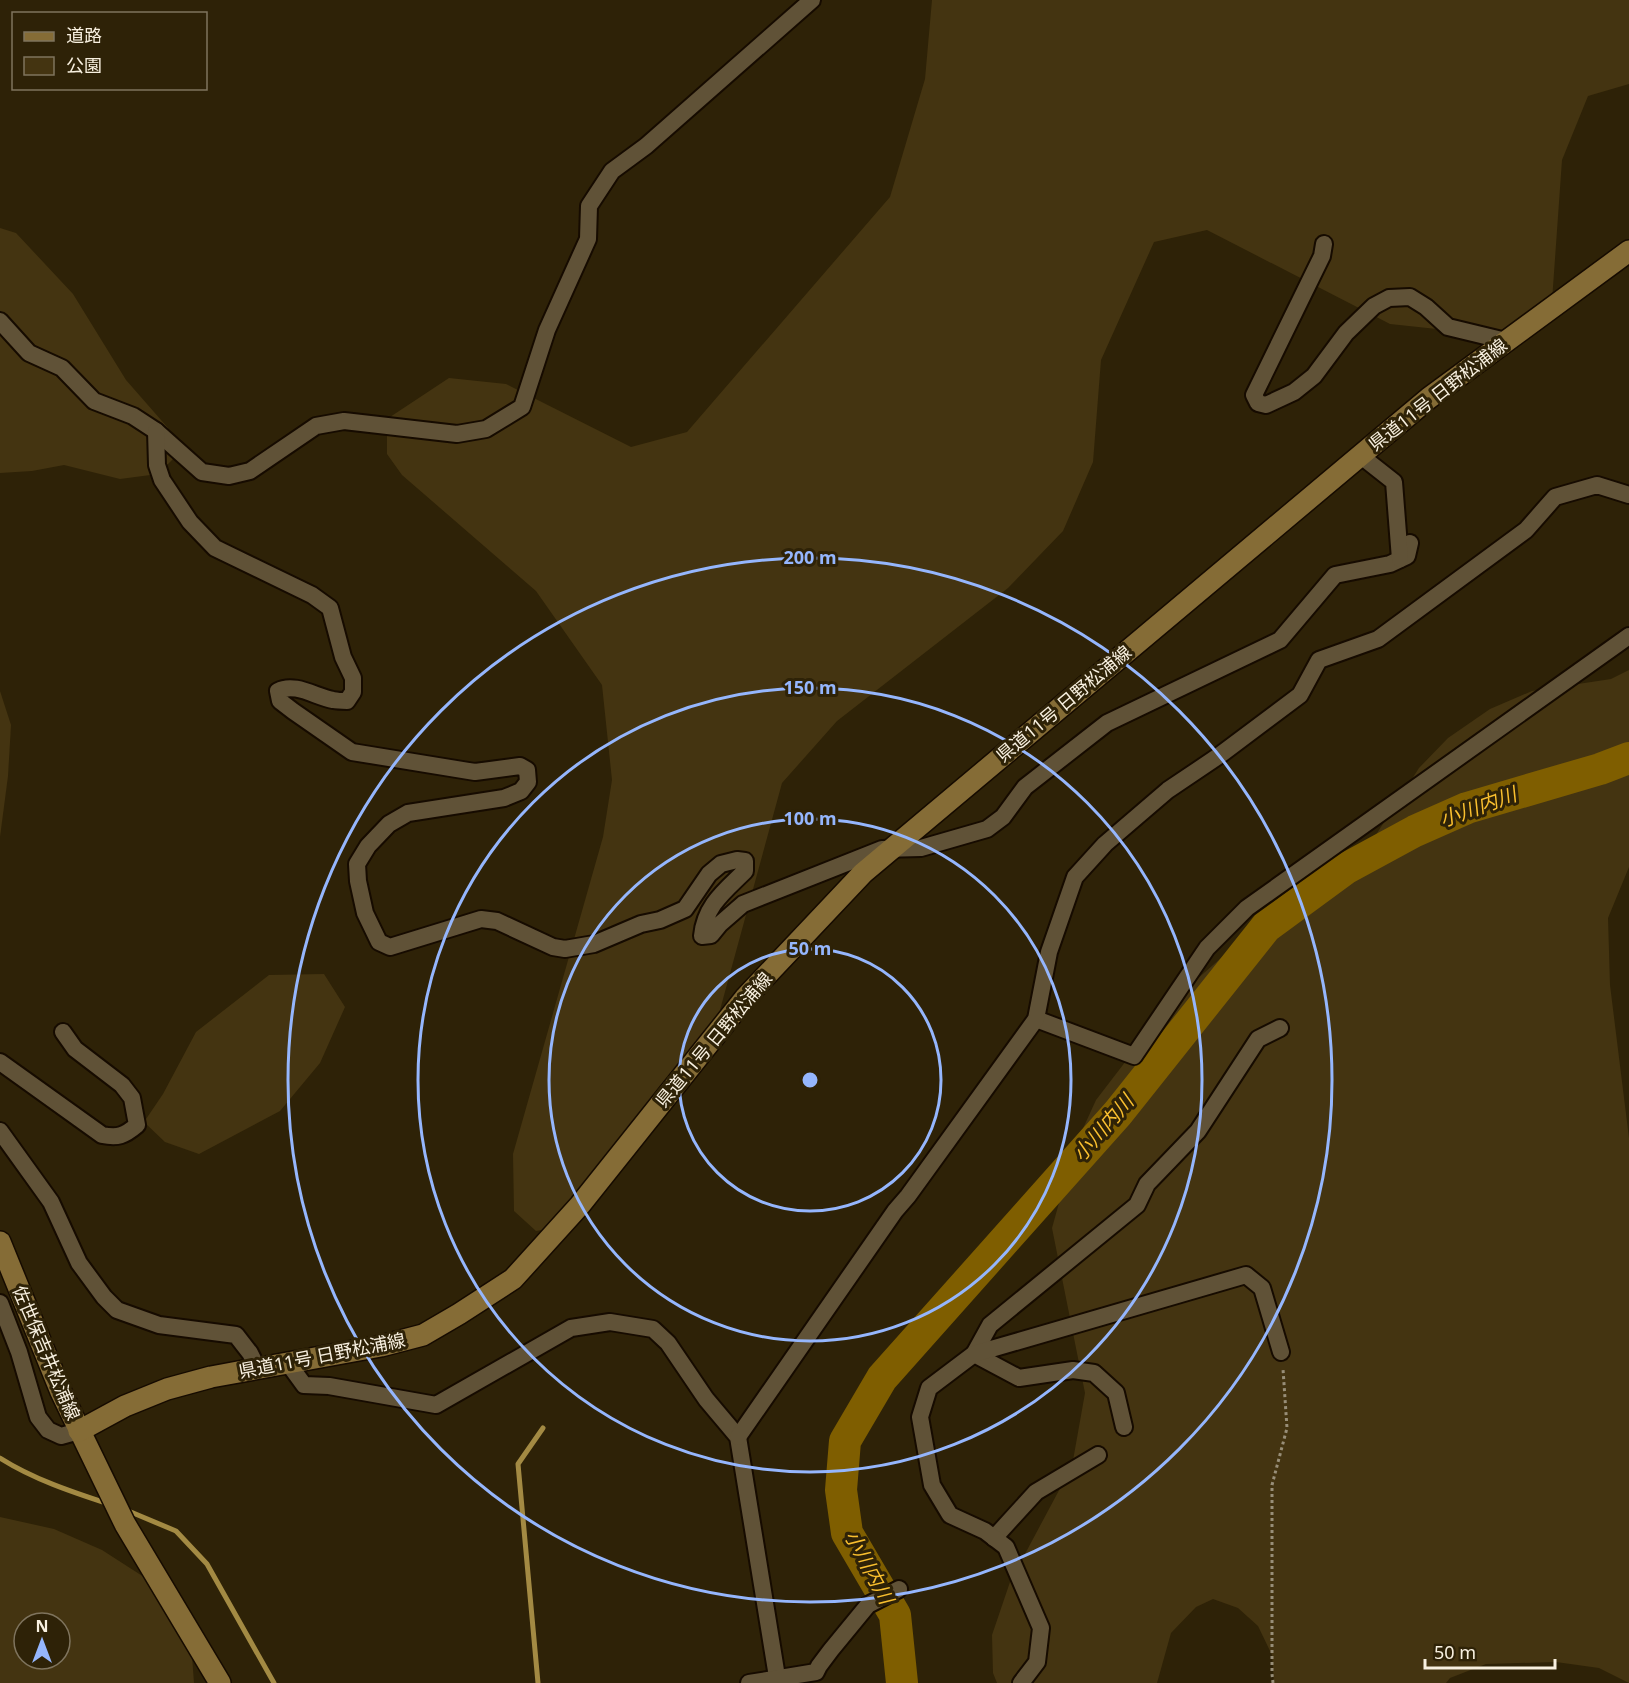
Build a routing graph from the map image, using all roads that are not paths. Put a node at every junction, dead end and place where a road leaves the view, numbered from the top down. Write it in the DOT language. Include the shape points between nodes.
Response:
graph roads {
  1 [pos="812,0"];
  2 [pos="1324,244"];
  3 [pos="1629,251"];
  4 [pos="0,321"];
  5 [pos="1506,341"];
  6 [pos="156,431"];
  7 [pos="1361,456"];
  8 [pos="1629,495"];
  9 [pos="1410,543"];
  10 [pos="1400,559"];
  11 [pos="1629,636"];
  12 [pos="894,848"];
  13 [pos="1036,1018"];
  14 [pos="1280,1028"];
  15 [pos="63,1032"];
  16 [pos="0,1062"];
  17 [pos="0,1131"];
  18 [pos="0,1242"];
  19 [pos="0,1303"];
  20 [pos="1281,1352"];
  21 [pos="974,1354"];
  22 [pos="288,1364"];
  23 [pos="258,1369"];
  24 [pos="1124,1427"];
  25 [pos="79,1431"];
  26 [pos="738,1437"];
  27 [pos="1098,1455"];
  28 [pos="994,1538"];
  29 [pos="899,1589"];
  30 [pos="778,1681"];
  31 [pos="220,1683"];
  32 [pos="749,1683"];
  33 [pos="1021,1683"];
  1 -- 6 [label="street" via="646,146 612,171 589,206 588,239 547,330 522,407 486,429 457,434 344,421 316,426 250,471 229,476 202,472"];
  2 -- 5 [label="street" via="1322,256 1254,395 1258,403 1266,405 1294,392 1314,376 1346,333 1374,306 1389,298 1410,297 1448,327"];
  3 -- 5 [label="main road, 県道11号 日野松浦線"];
  4 -- 6 [label="street" via="29,353 62,368 94,401 133,416"];
  5 -- 7 [label="main road, 県道11号 日野松浦線"];
  6 -- 12 [label="street" via="157,465 162,480 190,522 216,548 312,595 330,608 353,678 353,692 347,701 331,700 285,687 278,691 280,701 352,752 475,772 520,766 527,770 528,782 521,791 504,798 408,813 389,824 368,846 357,864 358,881 365,913 379,942 390,947 482,920 497,921 553,947 594,944 685,909 709,874 721,864 745,861 745,871 716,900 702,936 711,934 743,904 882,849"];
  7 -- 10 [label="street" via="1394,482"];
  7 -- 12 [label="main road, 県道11号 日野松浦線"];
  8 -- 13 [label="street" via="1597,485 1555,497 1526,530 1378,639 1319,660 1300,695 1168,790 1105,844 1075,877 1049,952"];
  9 -- 10 [label="street" via="1407,556"];
  10 -- 12 [label="street" via="1335,575 1280,640 1107,723 1025,787 1003,817 987,829 921,848"];
  11 -- 13 [label="street" via="1247,908 1207,948 1134,1056"];
  12 -- 22 [label="main road, 県道11号 日野松浦線" via="863,873 745,998 580,1205 513,1279 423,1335"];
  13 -- 26 [label="street" via="895,1211"];
  14 -- 21 [label="street" via="1258,1039 1198,1131 1147,1184 1137,1205 990,1325"];
  15 -- 16 [label="street" via="75,1049 122,1085 132,1098 137,1125 126,1135 102,1135"];
  17 -- 23 [label="street" via="51,1202 80,1263 117,1310 159,1325 236,1335"];
  18 -- 25 [label="main road, 佐世保吉井松浦線"];
  19 -- 25 [label="street" via="38,1417 48,1430 61,1436"];
  20 -- 21 [label="street" via="1262,1288 1246,1275"];
  21 -- 24 [label="street" via="1019,1378 1073,1370 1094,1373 1116,1393"];
  21 -- 28 [label="street" via="929,1388 920,1417 932,1485 950,1515"];
  22 -- 23 [label="main road, 県道11号 日野松浦線"];
  22 -- 26 [label="street" via="304,1385 436,1405 571,1328 609,1322 653,1329 668,1343"];
  23 -- 25 [label="main road, 県道11号 日野松浦線" via="166,1389"];
  25 -- 31 [label="main road" via="125,1524"];
  26 -- 30 [label="street"];
  27 -- 28 [label="street" via="1036,1492"];
  28 -- 33 [label="street" via="1006,1547 1041,1628 1037,1662"];
  29 -- 30 [label="street" via="868,1605 816,1672"];
  30 -- 32 [label="street"];
}
